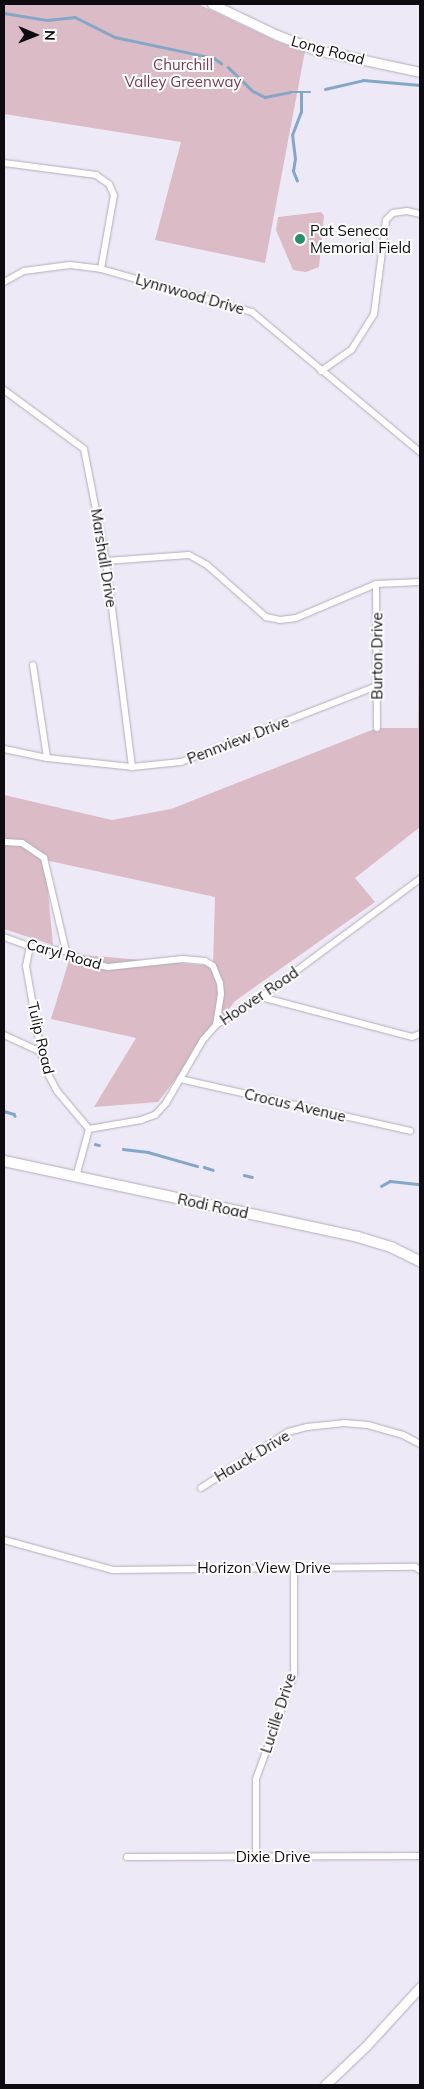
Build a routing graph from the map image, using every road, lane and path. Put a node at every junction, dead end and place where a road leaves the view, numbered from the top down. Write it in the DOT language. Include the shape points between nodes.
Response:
graph roads {
  1 [pos="212,4"];
  2 [pos="420,72"];
  3 [pos="4,163"];
  4 [pos="420,214"];
  5 [pos="101,269"];
  6 [pos="4,282"];
  7 [pos="321,371"];
  8 [pos="4,390"];
  9 [pos="420,452"];
  10 [pos="106,561"];
  11 [pos="420,582"];
  12 [pos="376,584"];
  13 [pos="33,665"];
  14 [pos="377,686"];
  15 [pos="377,728"];
  16 [pos="4,749"];
  17 [pos="46,758"];
  18 [pos="132,767"];
  19 [pos="4,842"];
  20 [pos="420,879"];
  21 [pos="4,937"];
  22 [pos="32,946"];
  23 [pos="66,951"];
  24 [pos="261,997"];
  25 [pos="216,1025"];
  26 [pos="420,1034"];
  27 [pos="4,1035"];
  28 [pos="41,1052"];
  29 [pos="180,1079"];
  30 [pos="89,1129"];
  31 [pos="410,1132"];
  32 [pos="4,1161"];
  33 [pos="76,1177"];
  34 [pos="420,1261"];
  35 [pos="420,1444"];
  36 [pos="201,1488"];
  37 [pos="4,1540"];
  38 [pos="294,1568"];
  39 [pos="418,1569"];
  40 [pos="420,1856"];
  41 [pos="256,1857"];
  42 [pos="126,1858"];
  43 [pos="420,1987"];
  44 [pos="324,2085"];
  1 -- 2 [label="street, Long Road" via="313,49"];
  3 -- 5 [label="street" via="96,176 109,184 114,195"];
  4 -- 7 [label="street" via="394,213 386,220 374,314 352,349"];
  5 -- 6 [label="street, Lynnwood Drive" via="70,265 24,272"];
  5 -- 7 [label="street, Lynnwood Drive" via="252,312"];
  7 -- 9 [label="street, Lynnwood Drive"];
  8 -- 10 [label="street, Marshall Drive" via="84,449"];
  10 -- 12 [label="street" via="189,555 207,565 266,617 280,620 296,618"];
  10 -- 18 [label="street, Marshall Drive"];
  11 -- 12 [label="street"];
  12 -- 14 [label="street, Burton Drive"];
  13 -- 17 [label="street"];
  14 -- 15 [label="street, Burton Drive"];
  14 -- 18 [label="street, Pennview Drive" via="181,762"];
  16 -- 17 [label="street, Pennview Drive"];
  17 -- 18 [label="street, Pennview Drive"];
  19 -- 23 [label="street" via="22,843 44,858"];
  20 -- 24 [label="street, Hoover Road"];
  21 -- 22 [label="street, Caryl Road"];
  22 -- 23 [label="street, Caryl Road"];
  22 -- 28 [label="street, Tulip Road" via="26,966"];
  23 -- 25 [label="street, Caryl Road" via="86,962 108,967 183,959 196,959 213,966 218,974 221,994"];
  24 -- 25 [label="street, Hoover Road"];
  24 -- 26 [label="street" via="412,1037"];
  25 -- 29 [label="street, Hoover Road"];
  27 -- 28 [label="street"];
  28 -- 30 [label="street, Tulip Road" via="57,1091"];
  29 -- 30 [label="street, Hoover Road" via="155,1115"];
  29 -- 31 [label="street, Crocus Avenue"];
  30 -- 33 [label="street"];
  32 -- 33 [label="main road, Rodi Road"];
  33 -- 34 [label="main road, Rodi Road" via="358,1237"];
  35 -- 36 [label="street, Hauck Drive" via="368,1424 307,1427 288,1432"];
  37 -- 38 [label="street, Horizon View Drive" via="114,1570"];
  38 -- 39 [label="street, Horizon View Drive"];
  38 -- 41 [label="street, Lucille Drive" via="294,1674 256,1779"];
  40 -- 41 [label="street, Dixie Drive"];
  41 -- 42 [label="street, Dixie Drive"];
  43 -- 44 [label="street" via="366,2046"];
}
